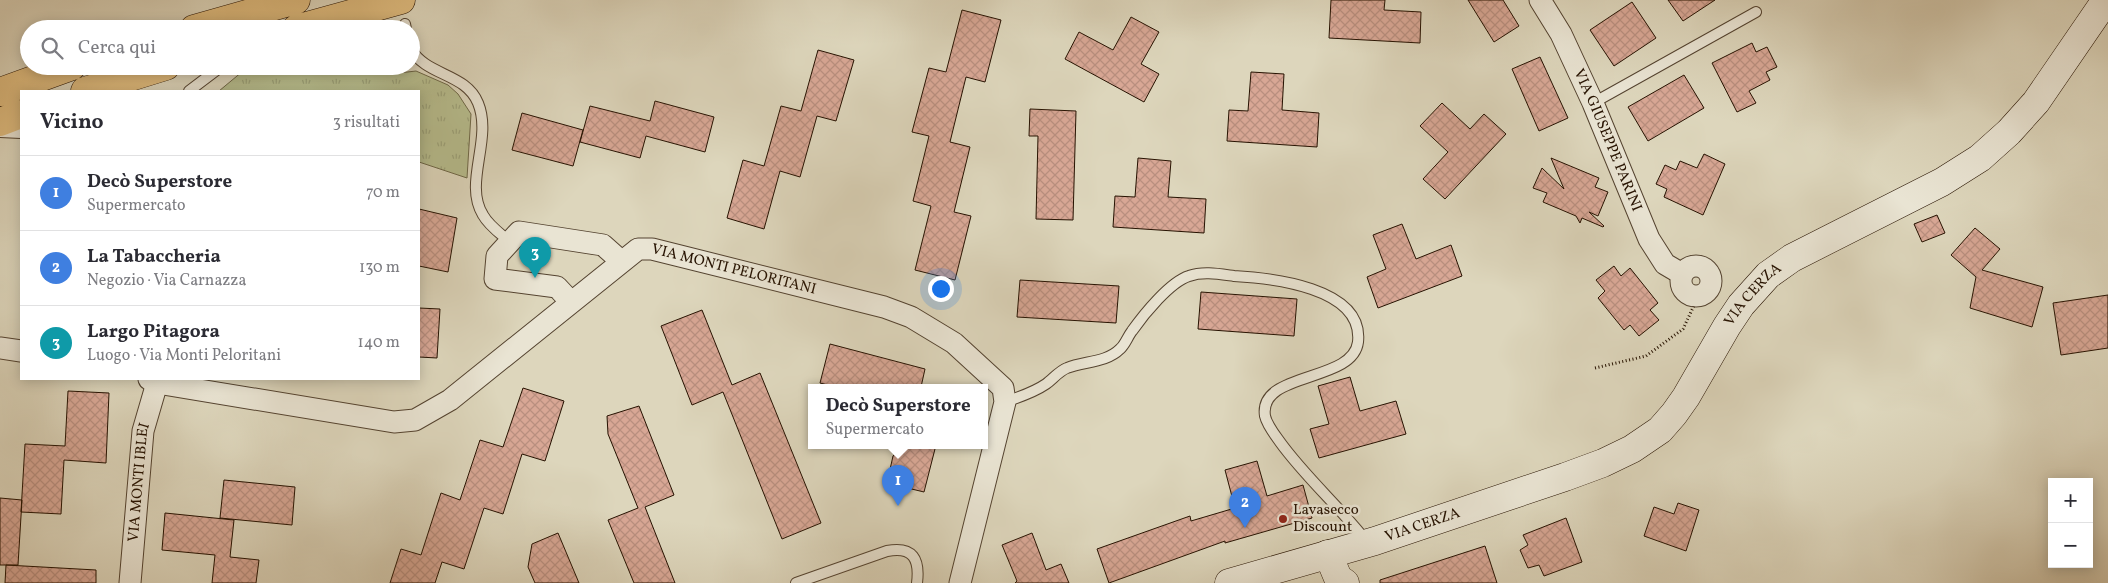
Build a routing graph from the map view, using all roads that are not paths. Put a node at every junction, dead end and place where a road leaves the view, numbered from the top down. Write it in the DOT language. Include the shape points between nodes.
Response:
graph roads {
  1 [pos="296,0"];
  2 [pos="1540,0"];
  3 [pos="2106,0"];
  4 [pos="264,4"];
  5 [pos="1756,12"];
  6 [pos="404,18"];
  7 [pos="219,20"];
  8 [pos="384,20"];
  9 [pos="420,61"];
  10 [pos="20,75"];
  11 [pos="47,75"];
  12 [pos="137,75"];
  13 [pos="210,75"];
  14 [pos="0,80"];
  15 [pos="88,90"];
  16 [pos="191,90"];
  17 [pos="0,92"];
  18 [pos="1593,103"];
  19 [pos="20,114"];
  20 [pos="0,122"];
  21 [pos="0,132"];
  22 [pos="20,133"];
  23 [pos="510,242"];
  24 [pos="622,261"];
  25 [pos="1698,297"];
  26 [pos="571,302"];
  27 [pos="0,348"];
  28 [pos="20,351"];
  29 [pos="153,381"];
  30 [pos="1005,402"];
  31 [pos="1371,542"];
  32 [pos="1328,554"];
  33 [pos="130,583"];
  34 [pos="796,583"];
  35 [pos="917,583"];
  36 [pos="960,583"];
  37 [pos="1229,583"];
  38 [pos="1345,583"];
  1 -- 4 [label="highway"];
  2 -- 18 [label="street, VIA GIUSEPPE PARINI" via="1561,34"];
  3 -- 31 [label="main road, VIA CERZA" via="2036,102 1980,158 1942,182 1792,258 1768,275 1726,326 1686,397 1660,430 1603,463"];
  4 -- 7 [label="highway"];
  5 -- 18 [label="lane"];
  6 -- 8 [label="highway"];
  9 -- 23 [label="lane" via="460,81 478,101 483,116 483,135 475,198 483,216"];
  10 -- 14 [label="highway"];
  11 -- 17 [label="highway"];
  12 -- 15 [label="highway"];
  13 -- 16 [label="lane"];
  18 -- 25 [label="street, VIA GIUSEPPE PARINI" via="1649,239 1665,264 1682,274 1687,268 1700,266 1710,276 1709,289"];
  19 -- 20 [label="highway"];
  21 -- 22 [label="lane"];
  23 -- 24 [label="street" via="519,232 603,245"];
  23 -- 26 [label="street" via="498,256 495,279 557,287"];
  24 -- 26 [label="street, VIA MONTI PELORITANI"];
  24 -- 30 [label="street, VIA MONTI PELORITANI" via="638,249 652,249 902,313 954,343 1002,388"];
  26 -- 29 [label="street, VIA MONTI PELORITANI" via="450,400 415,420 394,422"];
  27 -- 28 [label="street"];
  29 -- 33 [label="street, VIA MONTI IBLEI" via="143,430"];
  30 -- 31 [label="lane" via="1027,395 1066,368 1113,355 1175,283 1188,276 1202,273 1267,278 1330,297 1349,311 1357,331 1355,351 1339,364 1279,389 1269,398 1265,407 1266,418 1288,453 1317,488"];
  30 -- 36 [label="street"];
  31 -- 32 [label="main road, VIA CERZA"];
  32 -- 37 [label="main road, VIA CERZA"];
  32 -- 38 [label="main road" via="1338,578"];
  34 -- 35 [label="lane" via="898,548 912,555 917,562"];
}
